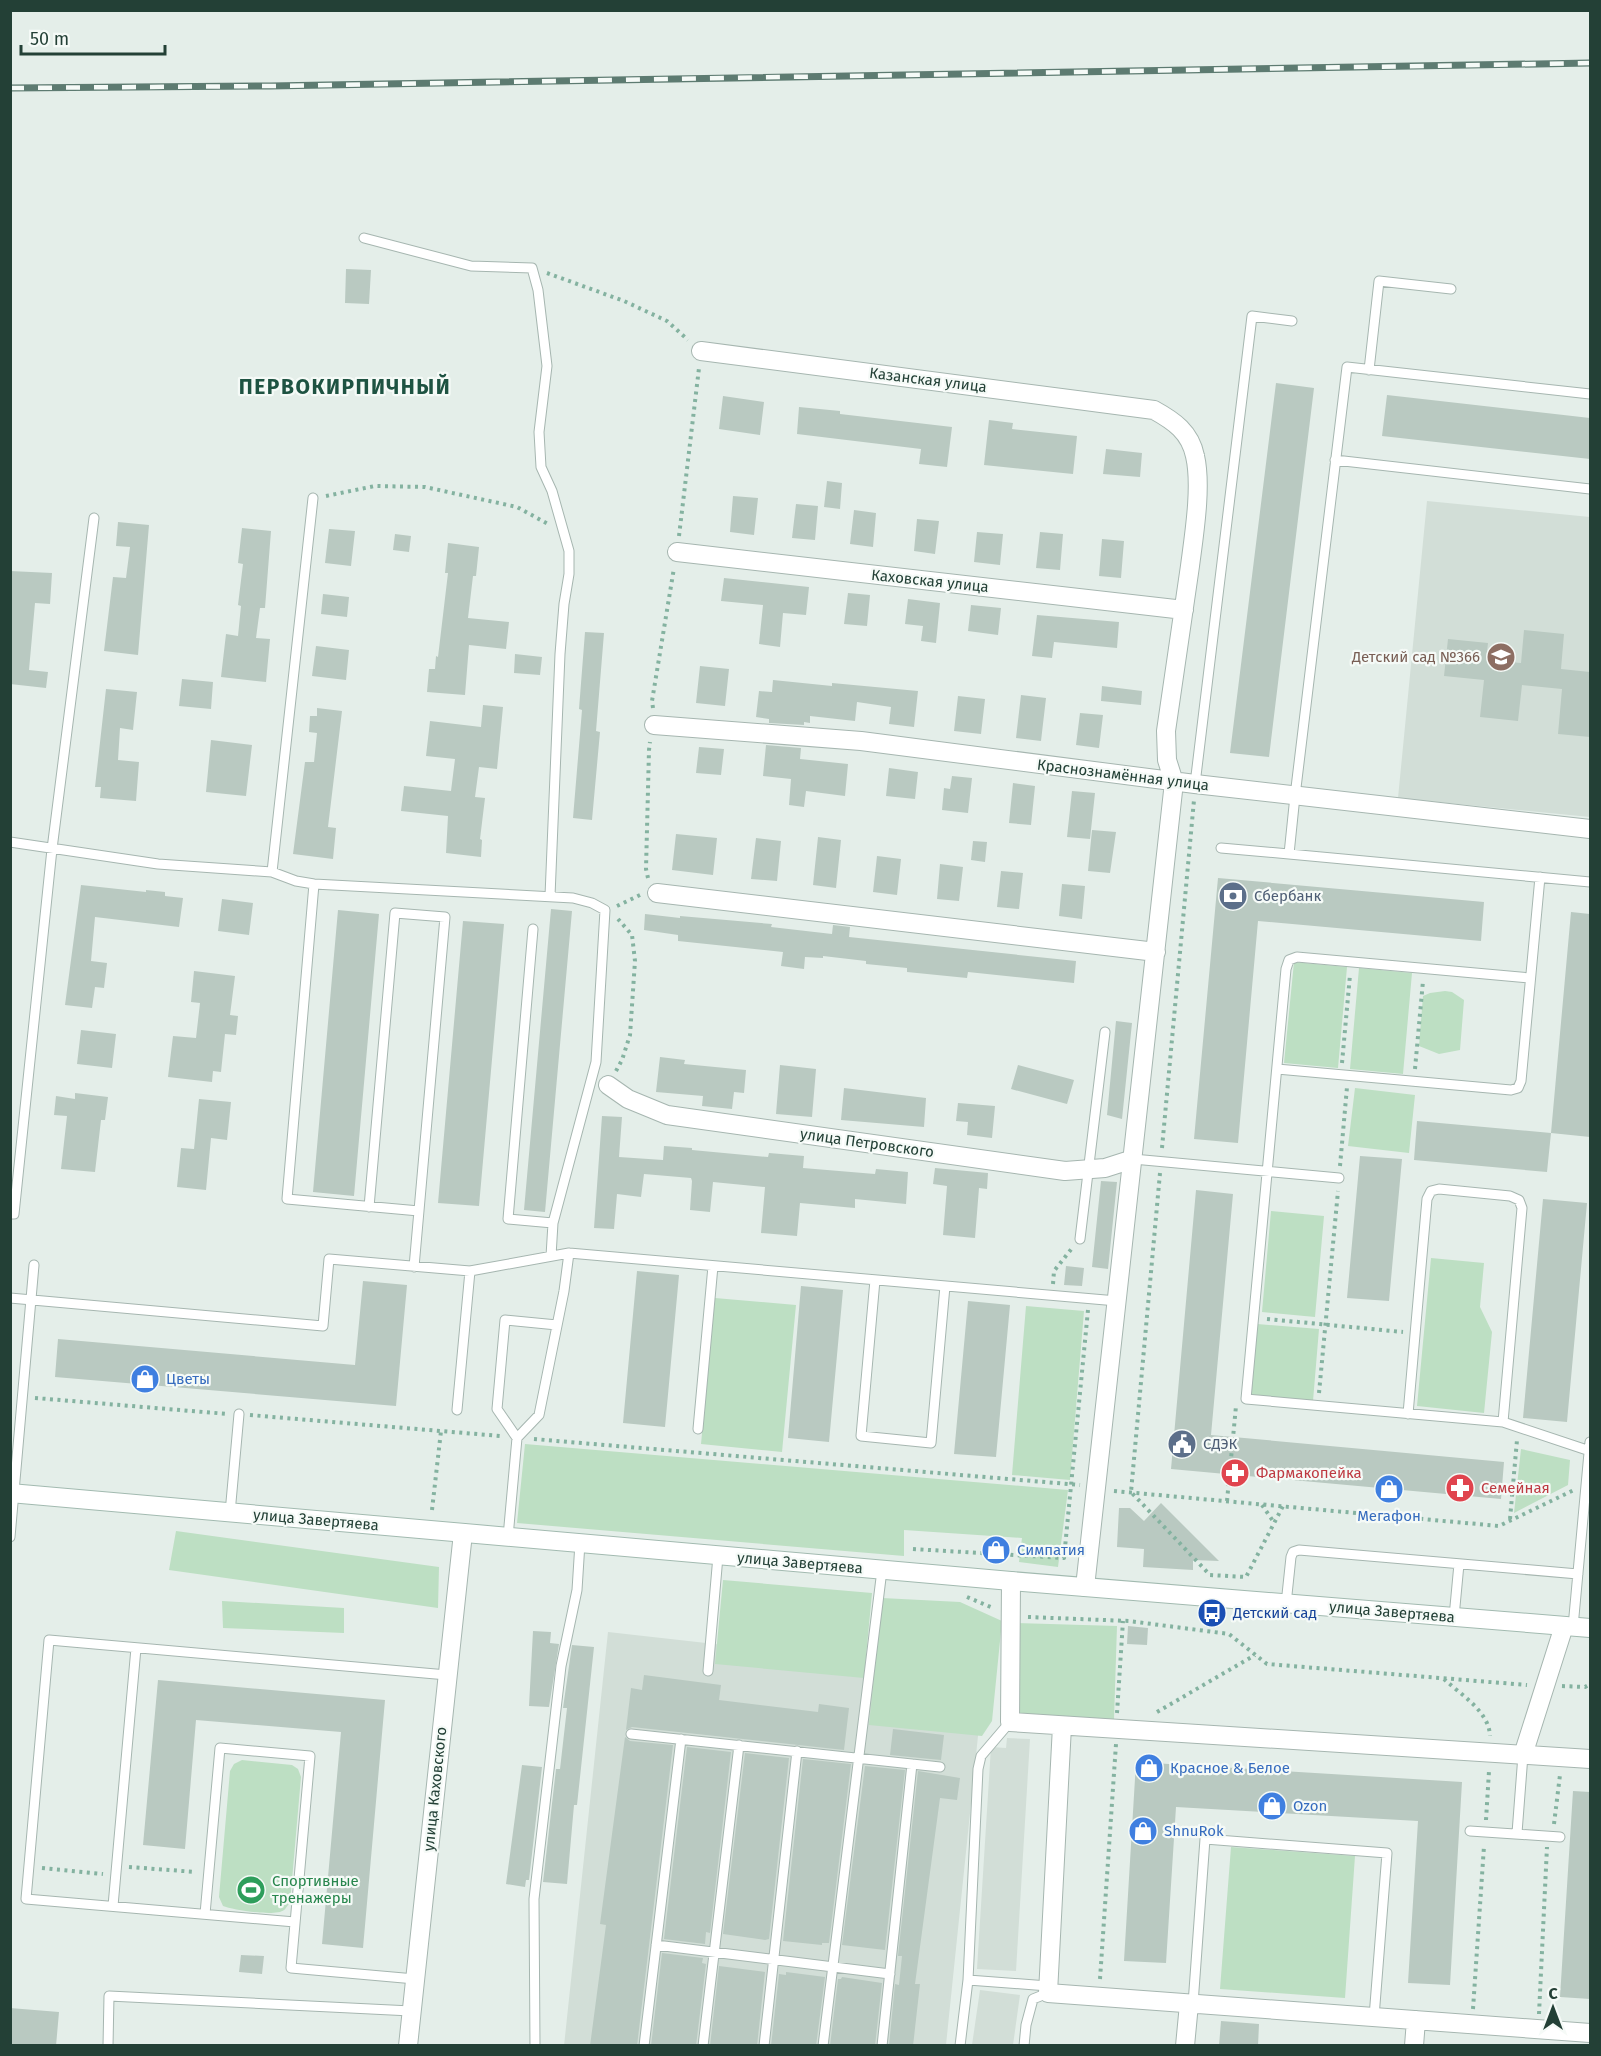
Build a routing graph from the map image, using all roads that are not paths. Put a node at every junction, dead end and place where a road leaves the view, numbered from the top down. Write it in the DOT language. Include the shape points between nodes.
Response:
graph roads {
  1 [pos="364,238"];
  2 [pos="1451,289"];
  3 [pos="1292,321"];
  4 [pos="701,351"];
  5 [pos="1369,370"];
  6 [pos="1590,394"];
  7 [pos="1335,460"];
  8 [pos="1590,489"];
  9 [pos="313,498"];
  10 [pos="94,518"];
  11 [pos="677,552"];
  12 [pos="1184,610"];
  13 [pos="654,725"];
  14 [pos="1174,782"];
  15 [pos="1195,784"];
  16 [pos="1295,795"];
  17 [pos="1590,829"];
  18 [pos="10,842"];
  19 [pos="1221,848"];
  20 [pos="52,849"];
  21 [pos="1289,854"];
  22 [pos="272,872"];
  23 [pos="1540,877"];
  24 [pos="1590,882"];
  25 [pos="314,884"];
  26 [pos="657,893"];
  27 [pos="550,896"];
  28 [pos="533,929"];
  29 [pos="1156,952"];
  30 [pos="1530,978"];
  31 [pos="1105,1032"];
  32 [pos="1277,1069"];
  33 [pos="608,1085"];
  34 [pos="1133,1159"];
  35 [pos="1088,1170"];
  36 [pos="1267,1172"];
  37 [pos="1339,1178"];
  38 [pos="369,1207"];
  39 [pos="419,1211"];
  40 [pos="10,1214"];
  41 [pos="553,1223"];
  42 [pos="1080,1239"];
  43 [pos="569,1253"];
  44 [pos="550,1256"];
  45 [pos="34,1265"];
  46 [pos="713,1266"];
  47 [pos="414,1267"];
  48 [pos="470,1271"];
  49 [pos="875,1280"];
  50 [pos="945,1286"];
  51 [pos="10,1298"];
  52 [pos="31,1300"];
  53 [pos="1117,1301"];
  54 [pos="557,1325"];
  55 [pos="457,1410"];
  56 [pos="239,1414"];
  57 [pos="1408,1414"];
  58 [pos="1503,1422"];
  59 [pos="698,1429"];
  60 [pos="517,1437"];
  61 [pos="1590,1448"];
  62 [pos="12,1493"];
  63 [pos="230,1513"];
  64 [pos="463,1533"];
  65 [pos="10,1537"];
  66 [pos="508,1537"];
  67 [pos="580,1544"];
  68 [pos="718,1556"];
  69 [pos="1459,1564"];
  70 [pos="882,1570"];
  71 [pos="1578,1574"];
  72 [pos="1011,1581"];
  73 [pos="1085,1587"];
  74 [pos="1286,1604"];
  75 [pos="1454,1617"];
  76 [pos="1576,1627"];
  77 [pos="135,1648"];
  78 [pos="708,1671"];
  79 [pos="447,1675"];
  80 [pos="1010,1722"];
  81 [pos="1062,1726"];
  82 [pos="631,1734"];
  83 [pos="681,1739"];
  84 [pos="739,1745"];
  85 [pos="796,1752"];
  86 [pos="1523,1755"];
  87 [pos="858,1758"];
  88 [pos="1590,1759"];
  89 [pos="912,1764"];
  90 [pos="940,1767"];
  91 [pos="1470,1831"];
  92 [pos="1517,1833"];
  93 [pos="1560,1837"];
  94 [pos="113,1906"];
  95 [pos="205,1914"];
  96 [pos="296,1922"];
  97 [pos="656,1945"];
  98 [pos="714,1952"];
  99 [pos="773,1959"];
  100 [pos="833,1966"];
  101 [pos="890,1974"];
  102 [pos="415,1979"];
  103 [pos="968,1980"];
  104 [pos="1048,1989"];
  105 [pos="1191,2004"];
  106 [pos="411,2011"];
  107 [pos="1374,2017"];
  108 [pos="1416,2020"];
  109 [pos="1590,2033"];
  110 [pos="108,2046"];
  111 [pos="408,2046"];
  112 [pos="535,2046"];
  113 [pos="644,2046"];
  114 [pos="703,2046"];
  115 [pos="764,2046"];
  116 [pos="823,2046"];
  117 [pos="882,2046"];
  118 [pos="960,2046"];
  119 [pos="1024,2046"];
  120 [pos="1185,2046"];
  121 [pos="1414,2046"];
  1 -- 27 [label="lane" via="471,266 532,268 546,366 539,452 569,551 560,654"];
  2 -- 5 [label="lane" via="1379,280"];
  3 -- 15 [label="lane" via="1252,316"];
  4 -- 12 [label="street, Казанская улица" via="1154,410 1175,422 1190,440 1196,457 1195,530"];
  5 -- 6 [label="lane"];
  5 -- 7 [label="lane" via="1347,367"];
  7 -- 8 [label="lane"];
  7 -- 16 [label="lane"];
  9 -- 22 [label="lane"];
  10 -- 20 [label="lane"];
  11 -- 12 [label="street, Каховская улица"];
  12 -- 14 [label="street" via="1166,730 1167,760"];
  13 -- 14 [label="street, Краснознамённая улица" via="861,741"];
  14 -- 15 [label="street, Краснознамённая улица"];
  14 -- 29 [label="street"];
  15 -- 16 [label="street, Краснознамённая улица"];
  16 -- 17 [label="street, Краснознамённая улица"];
  16 -- 21 [label="lane"];
  18 -- 20 [label="lane"];
  19 -- 21 [label="lane"];
  20 -- 22 [label="lane" via="158,864"];
  20 -- 40 [label="lane" via="14,1214"];
  21 -- 23 [label="lane"];
  22 -- 25 [label="lane"];
  23 -- 24 [label="lane"];
  23 -- 30 [label="lane"];
  25 -- 27 [label="lane"];
  25 -- 38 [label="lane" via="287,1199"];
  26 -- 29 [label="street"];
  27 -- 41 [label="lane" via="573,898 605,910 596,1062"];
  28 -- 41 [label="lane" via="508,1219"];
  29 -- 34 [label="street"];
  30 -- 32 [label="lane" via="1297,957 1289,960 1286,969"];
  30 -- 32 [label="lane" via="1518,1088"];
  31 -- 35 [label="lane"];
  32 -- 36 [label="lane"];
  33 -- 35 [label="street, улица Петровского" via="628,1099 667,1115 1065,1171"];
  34 -- 35 [label="street, улица Петровского"];
  34 -- 36 [label="lane"];
  34 -- 53 [label="street"];
  35 -- 42 [label="lane"];
  36 -- 37 [label="lane"];
  36 -- 57 [label="lane" via="1246,1399"];
  38 -- 39 [label="lane"];
  38 -- 39 [label="lane" via="395,913 445,917"];
  39 -- 47 [label="lane"];
  41 -- 44 [label="lane"];
  43 -- 44 [label="lane"];
  43 -- 46 [label="lane"];
  43 -- 54 [label="lane"];
  44 -- 48 [label="lane"];
  45 -- 52 [label="lane"];
  46 -- 49 [label="lane"];
  46 -- 59 [label="lane"];
  47 -- 48 [label="lane"];
  47 -- 52 [label="lane" via="329,1259 323,1326"];
  48 -- 55 [label="lane"];
  49 -- 50 [label="lane"];
  49 -- 50 [label="lane" via="861,1436 919,1442 931,1443"];
  50 -- 53 [label="lane"];
  51 -- 52 [label="lane"];
  52 -- 62 [label="lane"];
  53 -- 73 [label="street"];
  54 -- 60 [label="lane" via="539,1415"];
  54 -- 60 [label="lane" via="505,1320 497,1409"];
  56 -- 63 [label="lane"];
  57 -- 58 [label="lane"];
  57 -- 58 [label="lane" via="1427,1199 1431,1191 1440,1189 1510,1196 1519,1200 1522,1208"];
  58 -- 61 [label="lane"];
  60 -- 66 [label="lane"];
  61 -- 71 [label="lane"];
  62 -- 63 [label="street, улица Завертяева"];
  62 -- 65 [label="lane"];
  63 -- 64 [label="street, улица Завертяева"];
  64 -- 66 [label="street, улица Завертяева"];
  64 -- 79 [label="street, улица Каховского"];
  66 -- 67 [label="street, улица Завертяева"];
  67 -- 68 [label="street, улица Завертяева"];
  67 -- 112 [label="lane" via="577,1590 561,1666 534,1899"];
  68 -- 70 [label="street, улица Завертяева"];
  68 -- 78 [label="lane"];
  69 -- 71 [label="lane"];
  69 -- 74 [label="lane" via="1299,1550 1291,1557"];
  69 -- 75 [label="lane"];
  70 -- 72 [label="street, улица Завертяева"];
  70 -- 87 [label="lane"];
  71 -- 76 [label="lane"];
  72 -- 73 [label="street, улица Завертяева"];
  72 -- 80 [label="street"];
  73 -- 74 [label="street, улица Завертяева"];
  74 -- 75 [label="street, улица Завертяева"];
  75 -- 76 [label="street, улица Завертяева"];
  76 -- 86 [label="street" via="1545,1686"];
  77 -- 79 [label="lane"];
  77 -- 94 [label="lane"];
  77 -- 94 [label="lane" via="49,1640 26,1899"];
  79 -- 102 [label="street, улица Каховского"];
  80 -- 81 [label="street"];
  80 -- 103 [label="lane" via="981,1756 978,1769"];
  81 -- 86 [label="street"];
  81 -- 104 [label="street"];
  82 -- 83 [label="lane"];
  83 -- 84 [label="lane"];
  83 -- 97 [label="lane"];
  84 -- 85 [label="lane"];
  84 -- 98 [label="lane"];
  85 -- 87 [label="lane"];
  85 -- 99 [label="lane"];
  86 -- 88 [label="street"];
  86 -- 92 [label="lane"];
  87 -- 89 [label="lane"];
  87 -- 100 [label="lane"];
  89 -- 90 [label="lane"];
  89 -- 101 [label="lane"];
  91 -- 92 [label="lane"];
  92 -- 93 [label="lane"];
  94 -- 95 [label="lane"];
  95 -- 96 [label="lane"];
  95 -- 96 [label="lane" via="219,1748 310,1756"];
  96 -- 102 [label="lane" via="291,1968"];
  97 -- 98 [label="lane"];
  97 -- 113 [label="lane"];
  98 -- 99 [label="lane"];
  98 -- 114 [label="lane"];
  99 -- 100 [label="lane"];
  99 -- 115 [label="lane"];
  100 -- 101 [label="lane"];
  100 -- 116 [label="lane"];
  101 -- 117 [label="lane"];
  102 -- 106 [label="street, улица Каховского"];
  103 -- 104 [label="lane"];
  103 -- 118 [label="lane"];
  104 -- 105 [label="street"];
  104 -- 119 [label="lane" via="1033,1999"];
  105 -- 107 [label="street"];
  105 -- 107 [label="lane" via="1205,1839 1387,1853"];
  105 -- 120 [label="street"];
  106 -- 110 [label="lane" via="109,1996"];
  106 -- 111 [label="street, улица Каховского"];
  107 -- 108 [label="street"];
  108 -- 109 [label="street"];
  108 -- 121 [label="street"];
}
